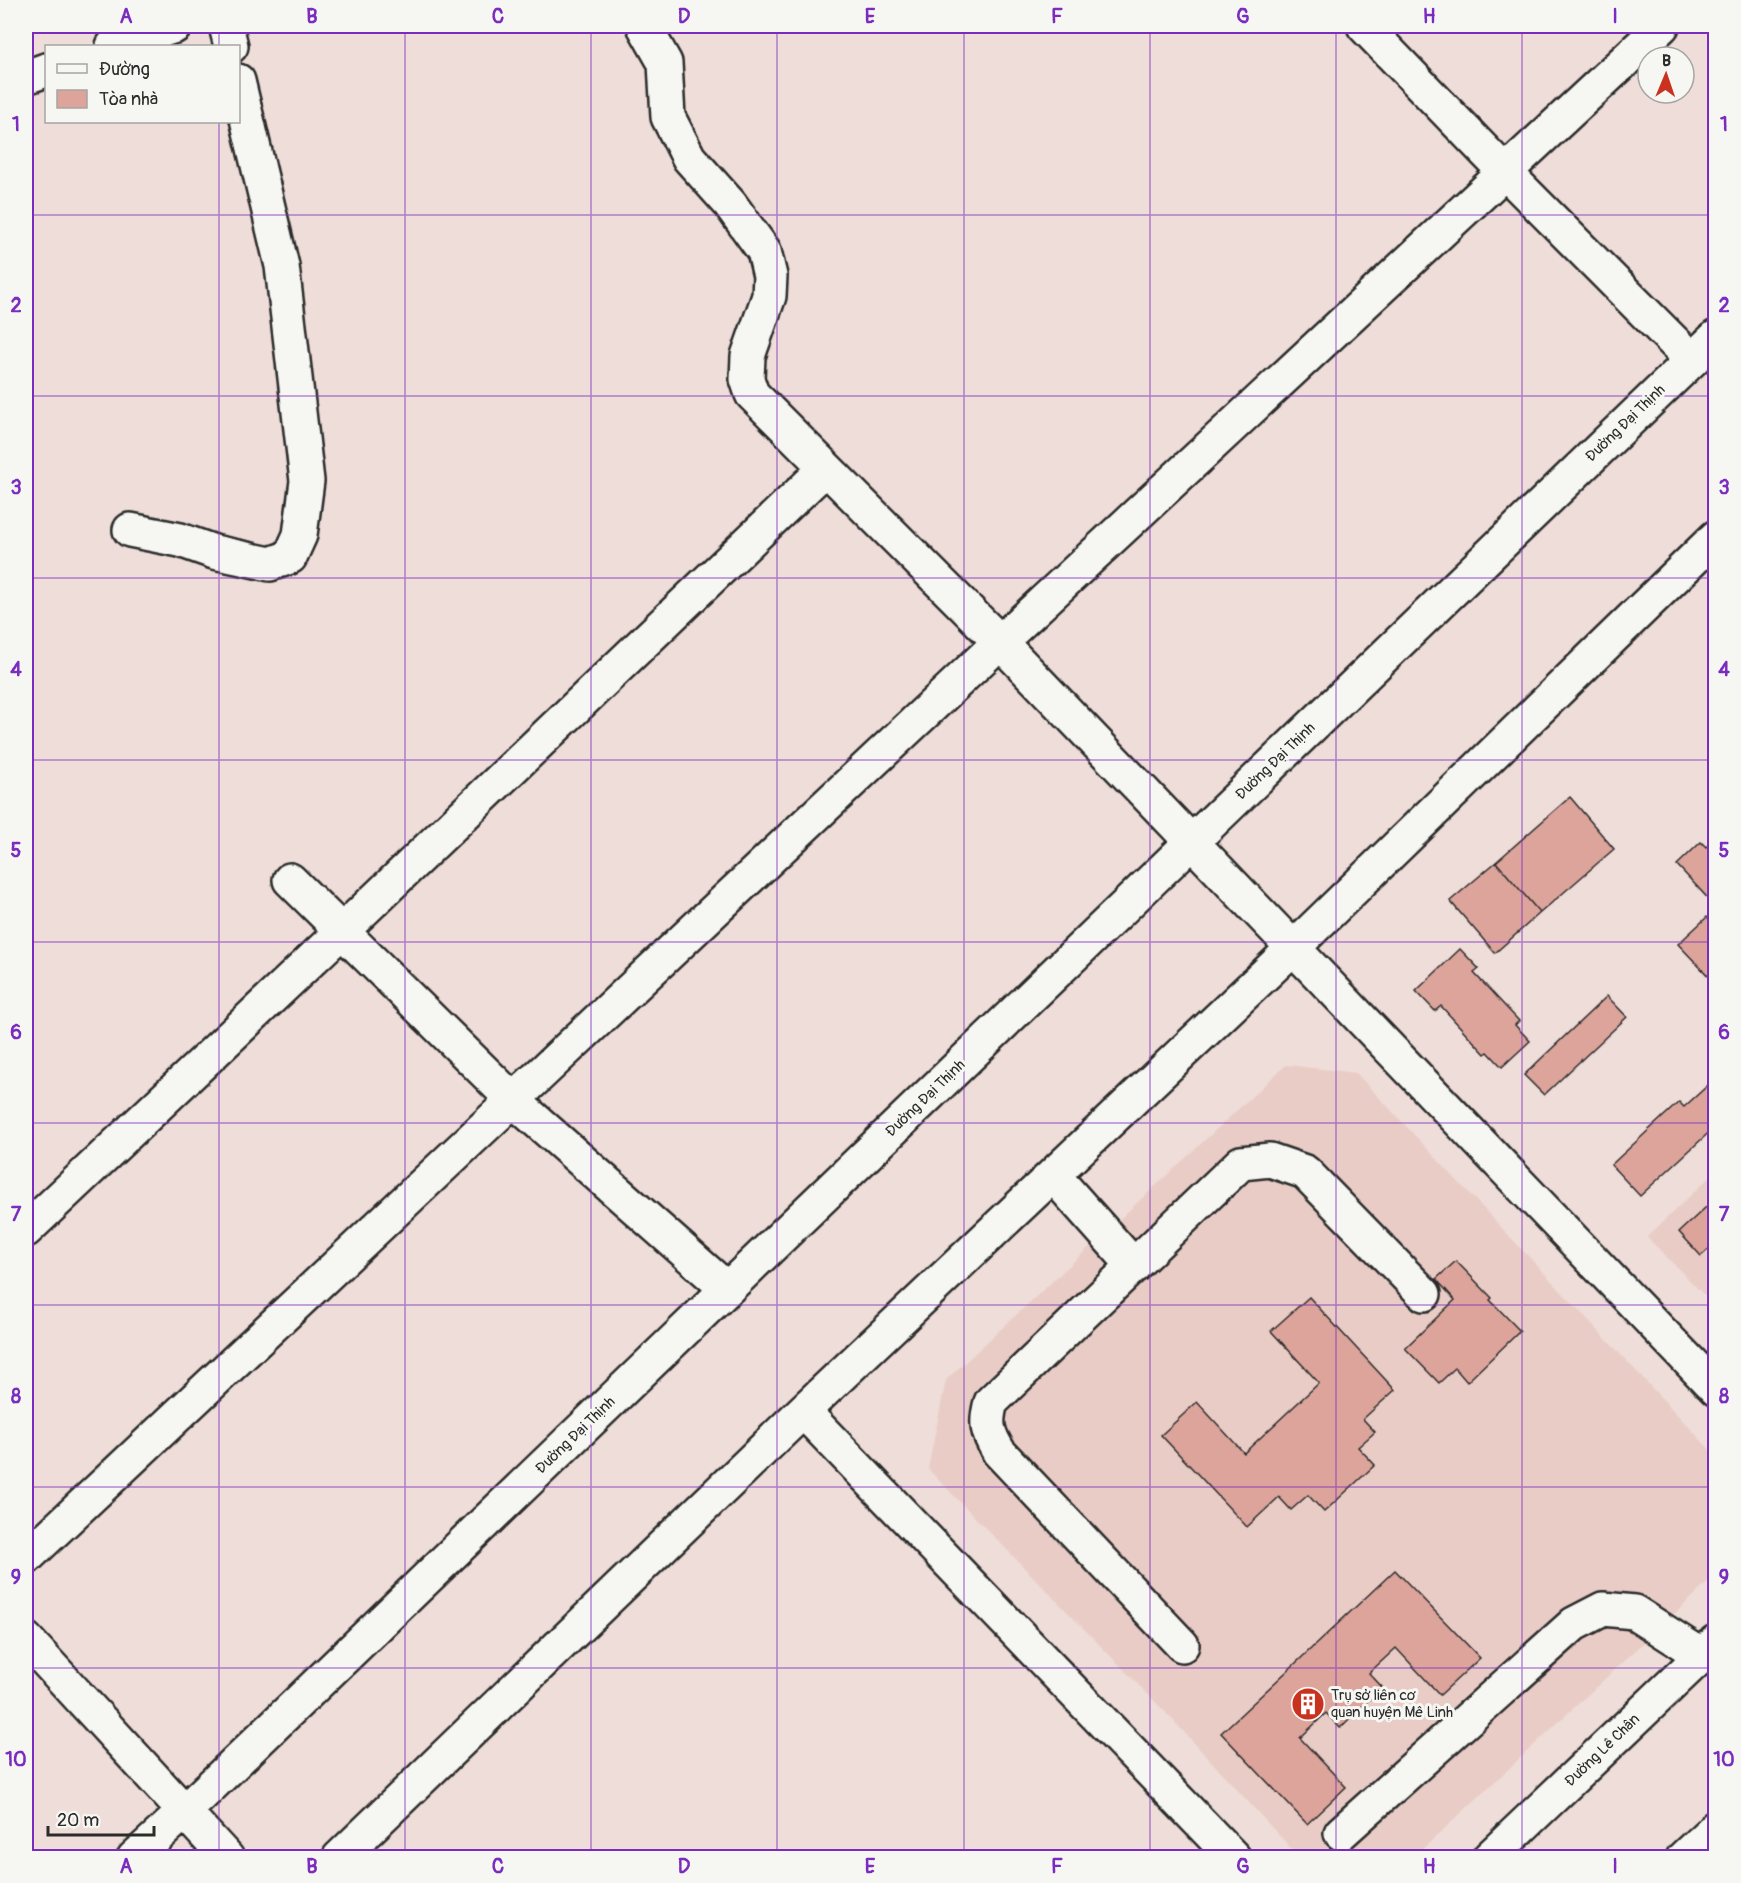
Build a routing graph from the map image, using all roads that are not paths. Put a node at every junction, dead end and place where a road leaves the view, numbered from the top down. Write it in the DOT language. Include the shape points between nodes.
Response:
graph roads {
  1 [pos="175,26"];
  2 [pos="226,26"];
  3 [pos="644,26"];
  4 [pos="1364,26"];
  5 [pos="1662,26"];
  6 [pos="116,45"];
  7 [pos="231,45"];
  8 [pos="45,70"];
  9 [pos="26,77"];
  10 [pos="240,89"];
  11 [pos="1505,172"];
  12 [pos="1716,337"];
  13 [pos="1691,359"];
  14 [pos="826,468"];
  15 [pos="130,530"];
  16 [pos="1716,537"];
  17 [pos="1000,642"];
  18 [pos="1191,842"];
  19 [pos="290,880"];
  20 [pos="342,931"];
  21 [pos="1293,948"];
  22 [pos="513,1100"];
  23 [pos="1053,1175"];
  24 [pos="26,1230"];
  25 [pos="1134,1266"];
  26 [pos="727,1289"];
  27 [pos="1424,1294"];
  28 [pos="1716,1389"];
  29 [pos="803,1412"];
  30 [pos="26,1558"];
  31 [pos="26,1639"];
  32 [pos="1182,1645"];
  33 [pos="1708,1648"];
  34 [pos="184,1811"];
  35 [pos="1716,1827"];
  36 [pos="1341,1833"];
  37 [pos="134,1857"];
  38 [pos="227,1857"];
  39 [pos="339,1857"];
  40 [pos="1234,1857"];
  41 [pos="1489,1857"];
  42 [pos="1683,1857"];
  1 -- 6 [label="street"];
  2 -- 7 [label="street"];
  3 -- 14 [label="street" via="665,63 668,117 689,158 730,204 764,251 770,276 769,296 748,356 747,379 752,394"];
  4 -- 11 [label="street"];
  5 -- 11 [label="street"];
  8 -- 9 [label="street"];
  10 -- 15 [label="street" via="282,266 307,481 300,535 290,557 270,564"];
  11 -- 13 [label="street"];
  11 -- 17 [label="street"];
  12 -- 13 [label="street, Đường Đại Thịnh"];
  13 -- 18 [label="street, Đường Đại Thịnh"];
  14 -- 17 [label="street"];
  14 -- 20 [label="street"];
  16 -- 21 [label="street"];
  17 -- 18 [label="street"];
  17 -- 22 [label="street"];
  18 -- 21 [label="street"];
  18 -- 26 [label="street, Đường Đại Thịnh"];
  19 -- 20 [label="street"];
  20 -- 22 [label="street"];
  20 -- 24 [label="street"];
  21 -- 23 [label="street"];
  21 -- 28 [label="street"];
  22 -- 26 [label="street"];
  22 -- 30 [label="street"];
  23 -- 25 [label="street"];
  23 -- 29 [label="street"];
  25 -- 27 [label="street" via="1241,1163 1270,1160 1305,1172"];
  25 -- 32 [label="street" via="992,1402 987,1418 989,1434 999,1452"];
  26 -- 34 [label="street, Đường Đại Thịnh"];
  29 -- 39 [label="street"];
  29 -- 40 [label="street"];
  31 -- 34 [label="street"];
  33 -- 36 [label="street" via="1634,1612 1603,1609 1574,1624"];
  33 -- 41 [label="street, Đường Lê Chân"];
  34 -- 37 [label="street, Đường Đại Thịnh"];
  34 -- 38 [label="street"];
  35 -- 42 [label="street"];
}
